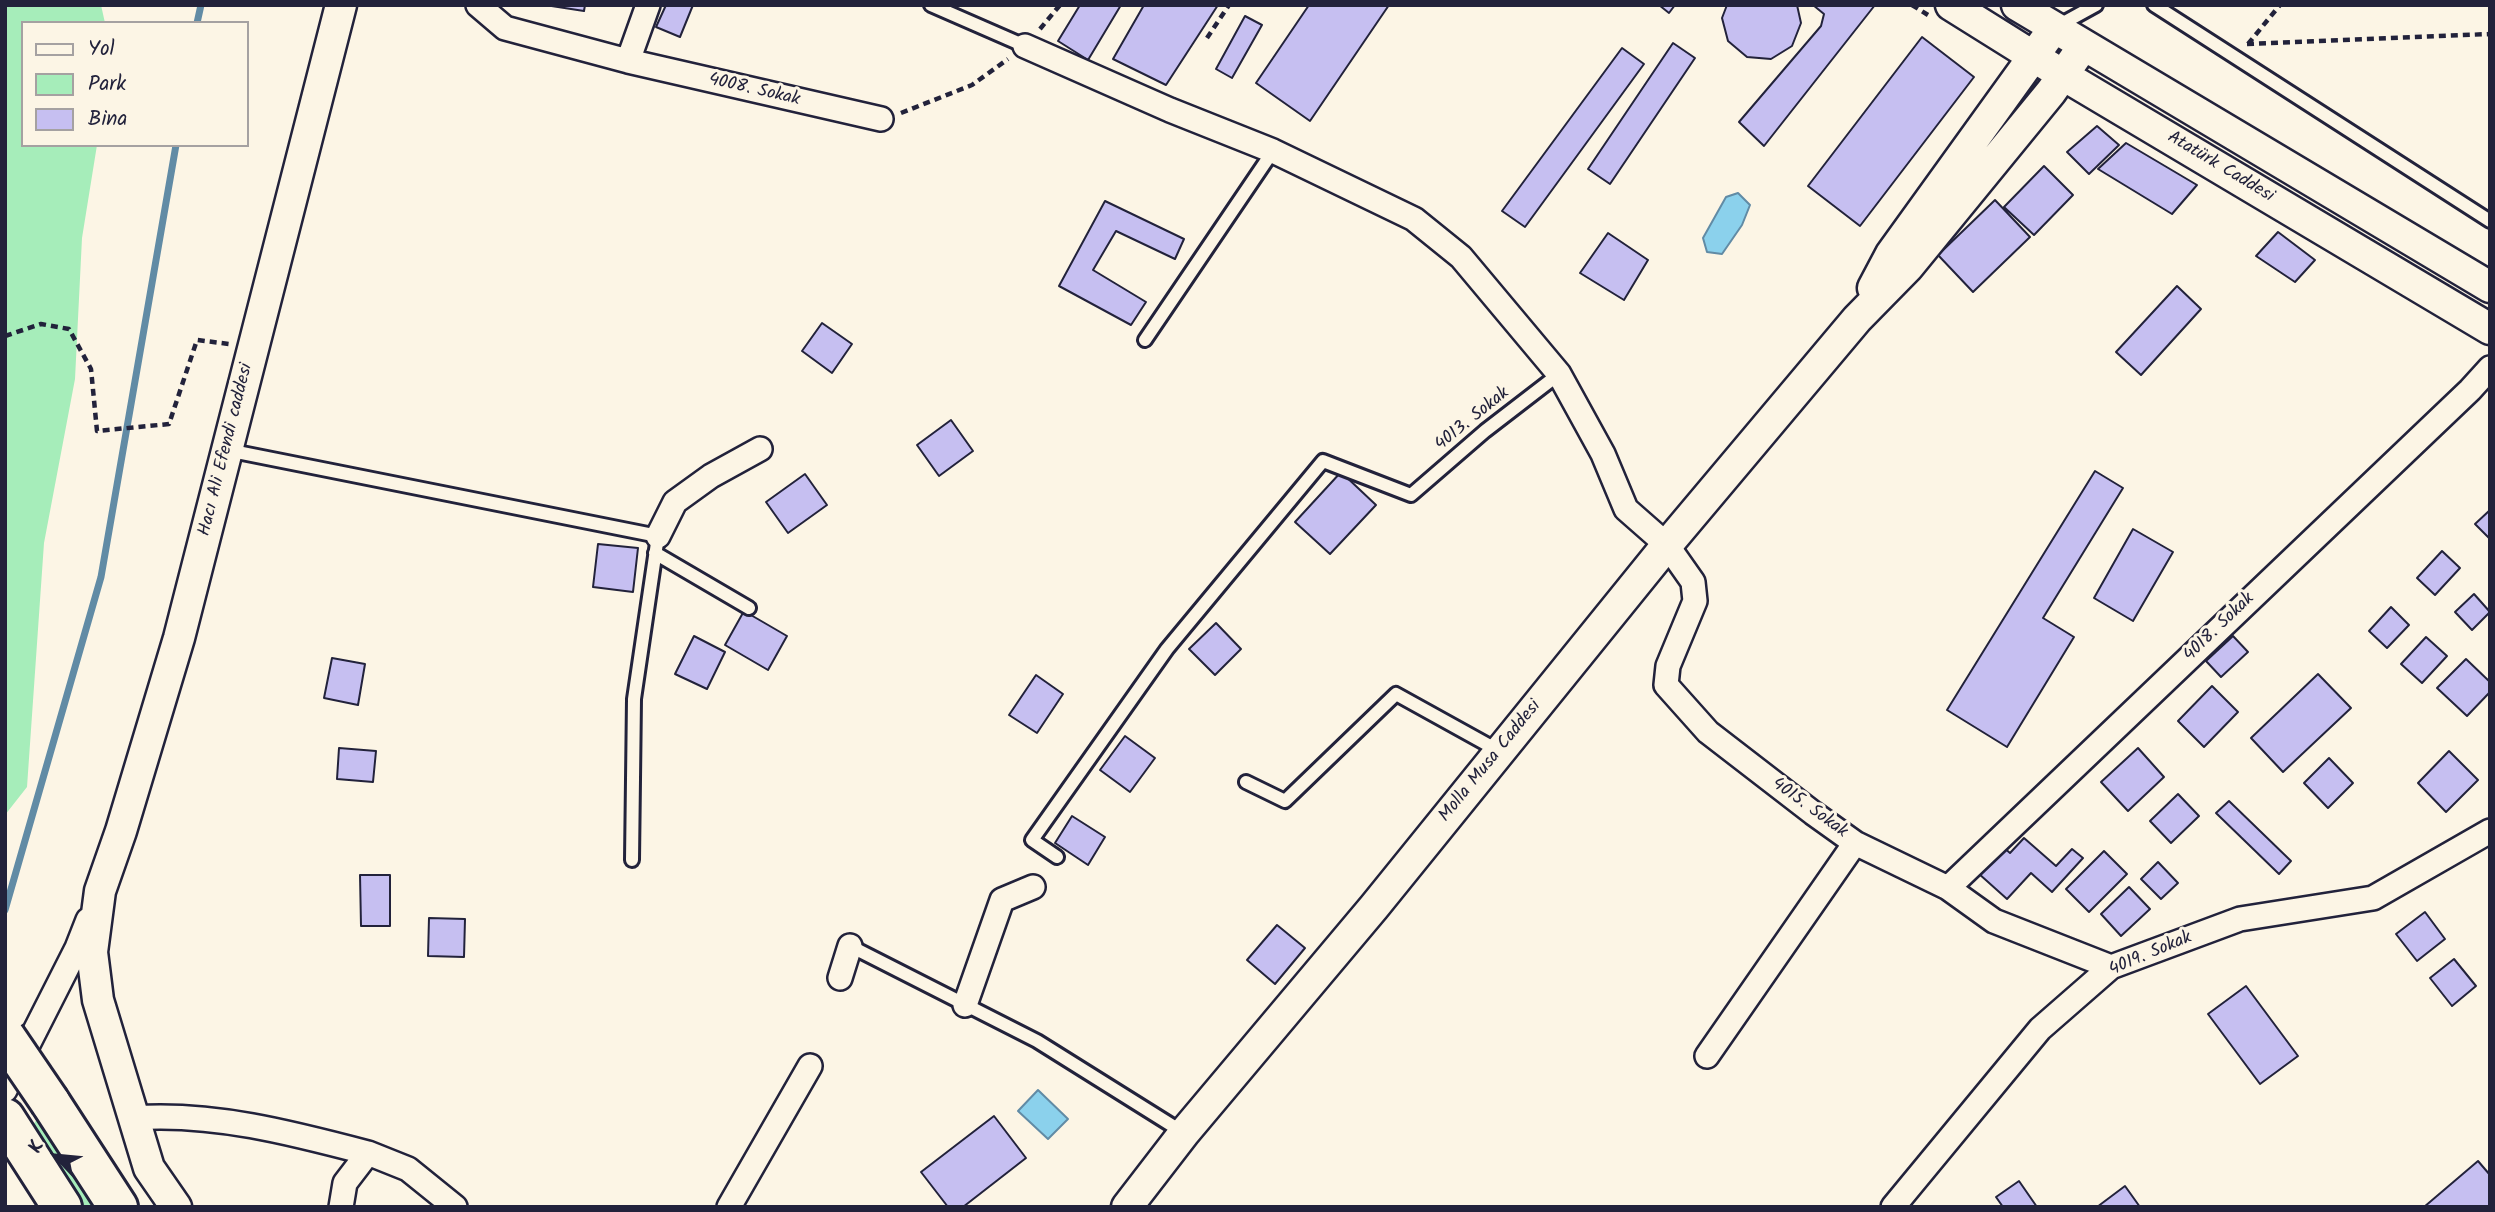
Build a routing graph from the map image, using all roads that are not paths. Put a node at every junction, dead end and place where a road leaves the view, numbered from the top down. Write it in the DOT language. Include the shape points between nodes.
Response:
graph roads {
  1 [pos="478,5"];
  2 [pos="648,5"];
  3 [pos="932,5"];
  4 [pos="1951,5"];
  5 [pos="2017,5"];
  6 [pos="2096,5"];
  7 [pos="2154,5"];
  8 [pos="342,7"];
  9 [pos="2082,14"];
  10 [pos="2054,27"];
  11 [pos="1026,46"];
  12 [pos="2084,46"];
  13 [pos="2034,56"];
  14 [pos="628,61"];
  15 [pos="2063,75"];
  16 [pos="881,119"];
  17 [pos="1273,151"];
  18 [pos="2490,221"];
  19 [pos="2490,287"];
  20 [pos="1857,319"];
  21 [pos="2490,329"];
  22 [pos="1145,340"];
  23 [pos="2490,368"];
  24 [pos="1559,374"];
  25 [pos="760,449"];
  26 [pos="227,450"];
  27 [pos="656,545"];
  28 [pos="1667,545"];
  29 [pos="749,608"];
  30 [pos="1499,751"];
  31 [pos="1246,782"];
  32 [pos="2490,831"];
  33 [pos="1855,843"];
  34 [pos="1057,857"];
  35 [pos="632,860"];
  36 [pos="1033,887"];
  37 [pos="1948,888"];
  38 [pos="100,891"];
  39 [pos="850,946"];
  40 [pos="2111,967"];
  41 [pos="840,978"];
  42 [pos="965,1005"];
  43 [pos="5,1036"];
  44 [pos="1707,1056"];
  45 [pos="810,1066"];
  46 [pos="5,1090"];
  47 [pos="133,1118"];
  48 [pos="12,1128"];
  49 [pos="1184,1133"];
  50 [pos="368,1153"];
  51 [pos="62,1207"];
  52 [pos="118,1207"];
  53 [pos="176,1207"];
  54 [pos="341,1207"];
  55 [pos="456,1207"];
  56 [pos="729,1207"];
  57 [pos="1127,1207"];
  58 [pos="1893,1207"];
  1 -- 14 [label="street, 4008. Sokak" via="505,28"];
  2 -- 14 [label="street"];
  3 -- 11 [label="lane"];
  4 -- 13 [label="street, Atatürk Caddesi"];
  5 -- 10 [label="street, Atatürk Caddesi"];
  6 -- 9 [label="lane"];
  7 -- 18 [label="lane"];
  8 -- 26 [label="street, Hacı Ali Efendi caddesi"];
  9 -- 10 [label="lane"];
  9 -- 12 [label="lane"];
  10 -- 12 [label="street, Atatürk Caddesi"];
  10 -- 13 [label="street"];
  11 -- 17 [label="street"];
  12 -- 15 [label="street"];
  12 -- 19 [label="street, Atatürk Caddesi"];
  13 -- 15 [label="street, Atatürk Caddesi"];
  13 -- 20 [label="street" via="1891,254"];
  14 -- 16 [label="street, 4008. Sokak"];
  15 -- 20 [label="street" via="1908,267"];
  15 -- 21 [label="street, Atatürk Caddesi"];
  17 -- 22 [label="lane"];
  17 -- 24 [label="street" via="1414,219 1461,257"];
  20 -- 28 [label="street, Molla Musa Caddesi"];
  23 -- 37 [label="street, 4018. Sokak"];
  24 -- 28 [label="street" via="1603,454 1626,509"];
  24 -- 34 [label="lane, 4013. Sokak" via="1411,495 1323,461 1167,649 1032,839"];
  25 -- 27 [label="street" via="675,502"];
  26 -- 27 [label="lane"];
  26 -- 38 [label="street, Hacı Ali Efendi caddesi" via="179,638"];
  27 -- 29 [label="lane"];
  27 -- 35 [label="lane" via="634,699"];
  28 -- 30 [label="street, Molla Musa Caddesi"];
  28 -- 33 [label="street, 4015. Sokak" via="1693,582 1695,601 1668,666 1667,685 1708,732"];
  30 -- 31 [label="lane" via="1396,694 1285,801"];
  30 -- 49 [label="street, Molla Musa Caddesi"];
  32 -- 40 [label="street, 4019. Sokak" via="2373,898 2240,919"];
  33 -- 37 [label="street, 4015. Sokak"];
  33 -- 44 [label="street"];
  36 -- 42 [label="street" via="1002,900"];
  37 -- 40 [label="street, 4015. Sokak" via="1994,921"];
  38 -- 46 [label="street" via="77,948"];
  38 -- 47 [label="street, Hacı Ali Efendi caddesi" via="92,952 98,1000"];
  39 -- 41 [label="street"];
  39 -- 42 [label="lane"];
  40 -- 58 [label="street, 4019. Sokak" via="2040,1029"];
  42 -- 49 [label="lane" via="1037,1041"];
  43 -- 52 [label="highway, bridge"];
  45 -- 56 [label="street"];
  47 -- 50 [label="street" via="168,1115 225,1122"];
  47 -- 53 [label="street, Hacı Ali Efendi caddesi" via="149,1168"];
  48 -- 51 [label="highway"];
  49 -- 57 [label="street, Molla Musa Caddesi"];
  50 -- 54 [label="street" via="345,1183"];
  50 -- 55 [label="street" via="408,1169"];
}
